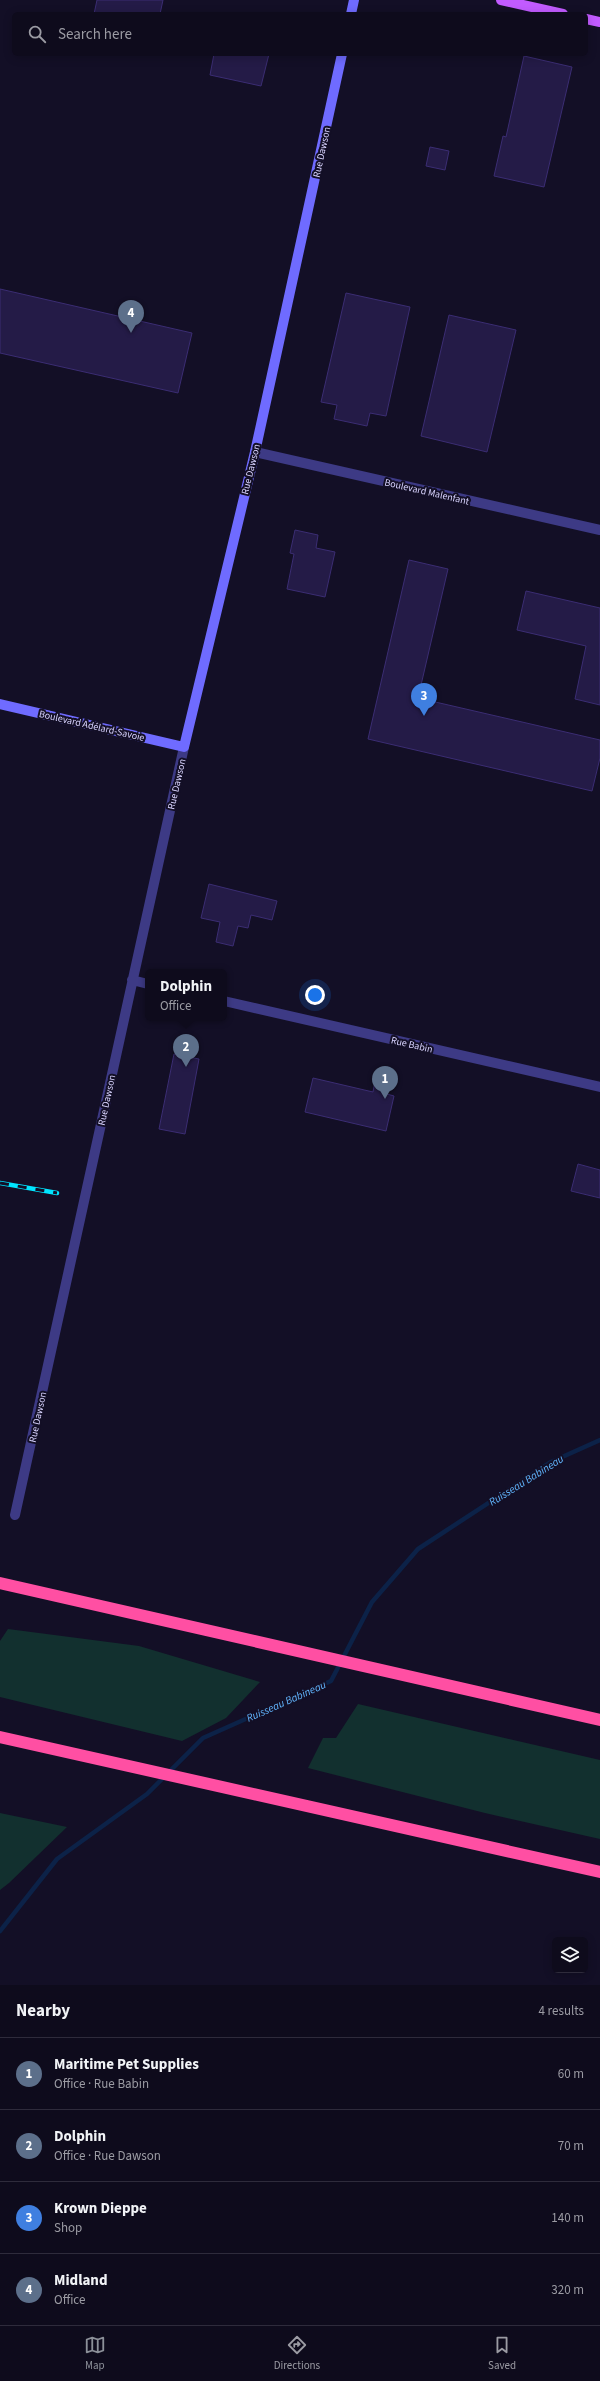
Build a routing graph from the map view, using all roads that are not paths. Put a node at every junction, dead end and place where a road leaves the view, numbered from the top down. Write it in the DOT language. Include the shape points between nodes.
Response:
graph roads {
  1 [pos="354,0"];
  2 [pos="501,0"];
  3 [pos="351,12"];
  4 [pos="554,12"];
  5 [pos="588,19"];
  6 [pos="600,22"];
  7 [pos="342,56"];
  8 [pos="255,452"];
  9 [pos="600,530"];
  10 [pos="0,704"];
  11 [pos="184,747"];
  12 [pos="132,980"];
  13 [pos="145,983"];
  14 [pos="227,1002"];
  15 [pos="600,1087"];
  16 [pos="15,1515"];
  17 [pos="0,1583"];
  18 [pos="600,1720"];
  19 [pos="0,1737"];
  20 [pos="600,1872"];
  1 -- 3 [label="street"];
  2 -- 4 [label="main road"];
  5 -- 6 [label="main road"];
  7 -- 8 [label="street, Rue Dawson"];
  8 -- 9 [label="street, Boulevard Malenfant"];
  8 -- 11 [label="street, Rue Dawson"];
  10 -- 11 [label="street, Boulevard Adélard-Savoie"];
  11 -- 12 [label="street, Rue Dawson"];
  12 -- 13 [label="street"];
  12 -- 16 [label="street, Rue Dawson"];
  14 -- 15 [label="street, Rue Babin"];
  17 -- 18 [label="highway"];
  19 -- 20 [label="highway"];
}
